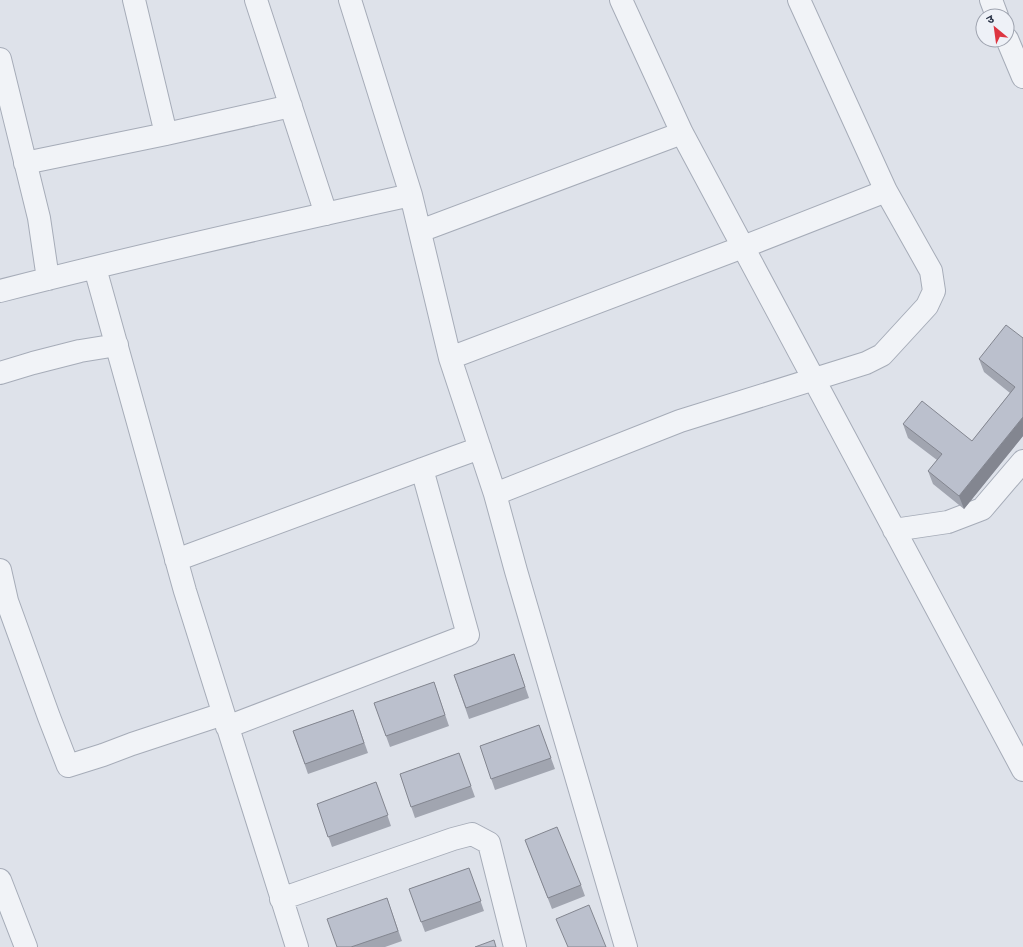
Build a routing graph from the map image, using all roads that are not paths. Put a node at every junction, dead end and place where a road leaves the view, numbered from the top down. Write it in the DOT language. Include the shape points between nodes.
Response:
graph roads {
  1 [pos="134,0"];
  2 [pos="256,0"];
  3 [pos="350,0"];
  4 [pos="621,0"];
  5 [pos="798,0"];
  6 [pos="1011,48"];
  7 [pos="0,59"];
  8 [pos="1023,77"];
  9 [pos="291,106"];
  10 [pos="166,134"];
  11 [pos="682,134"];
  12 [pos="25,163"];
  13 [pos="886,191"];
  14 [pos="411,195"];
  15 [pos="326,214"];
  16 [pos="420,231"];
  17 [pos="743,247"];
  18 [pos="95,268"];
  19 [pos="48,279"];
  20 [pos="0,291"];
  21 [pos="117,345"];
  22 [pos="450,358"];
  23 [pos="0,373"];
  24 [pos="814,379"];
  25 [pos="480,448"];
  26 [pos="1023,461"];
  27 [pos="422,469"];
  28 [pos="495,494"];
  29 [pos="894,530"];
  30 [pos="176,560"];
  31 [pos="0,570"];
  32 [pos="225,721"];
  33 [pos="1023,770"];
  34 [pos="0,880"];
  35 [pos="281,899"];
  36 [pos="26,947"];
  37 [pos="296,947"];
  38 [pos="515,947"];
  39 [pos="626,947"];
  1 -- 10 [label="street"];
  2 -- 9 [label="street"];
  3 -- 14 [label="street"];
  4 -- 11 [label="street"];
  5 -- 13 [label="street"];
  6 -- 8 [label="street"];
  7 -- 12 [label="street"];
  9 -- 10 [label="street"];
  9 -- 15 [label="street"];
  10 -- 12 [label="street"];
  11 -- 16 [label="street"];
  11 -- 17 [label="street"];
  12 -- 19 [label="street" via="39,218"];
  13 -- 17 [label="street"];
  13 -- 24 [label="street" via="931,271 934,291 927,306 882,355 866,363"];
  14 -- 15 [label="street"];
  14 -- 16 [label="street"];
  15 -- 18 [label="street"];
  16 -- 22 [label="street"];
  17 -- 22 [label="street"];
  17 -- 24 [label="street"];
  18 -- 19 [label="street"];
  18 -- 21 [label="street"];
  19 -- 20 [label="street"];
  21 -- 23 [label="street" via="80,350"];
  21 -- 30 [label="street"];
  22 -- 25 [label="street"];
  24 -- 28 [label="street" via="680,421"];
  24 -- 29 [label="street"];
  25 -- 27 [label="street"];
  25 -- 28 [label="street"];
  26 -- 29 [label="street" via="982,509 948,522"];
  27 -- 30 [label="street"];
  27 -- 32 [label="street" via="468,635"];
  28 -- 39 [label="street"];
  29 -- 33 [label="street"];
  30 -- 32 [label="street"];
  31 -- 32 [label="street" via="7,601 68,766 132,744"];
  32 -- 35 [label="street"];
  34 -- 36 [label="street"];
  35 -- 37 [label="street"];
  35 -- 38 [label="street" via="472,834 489,843"];
}
